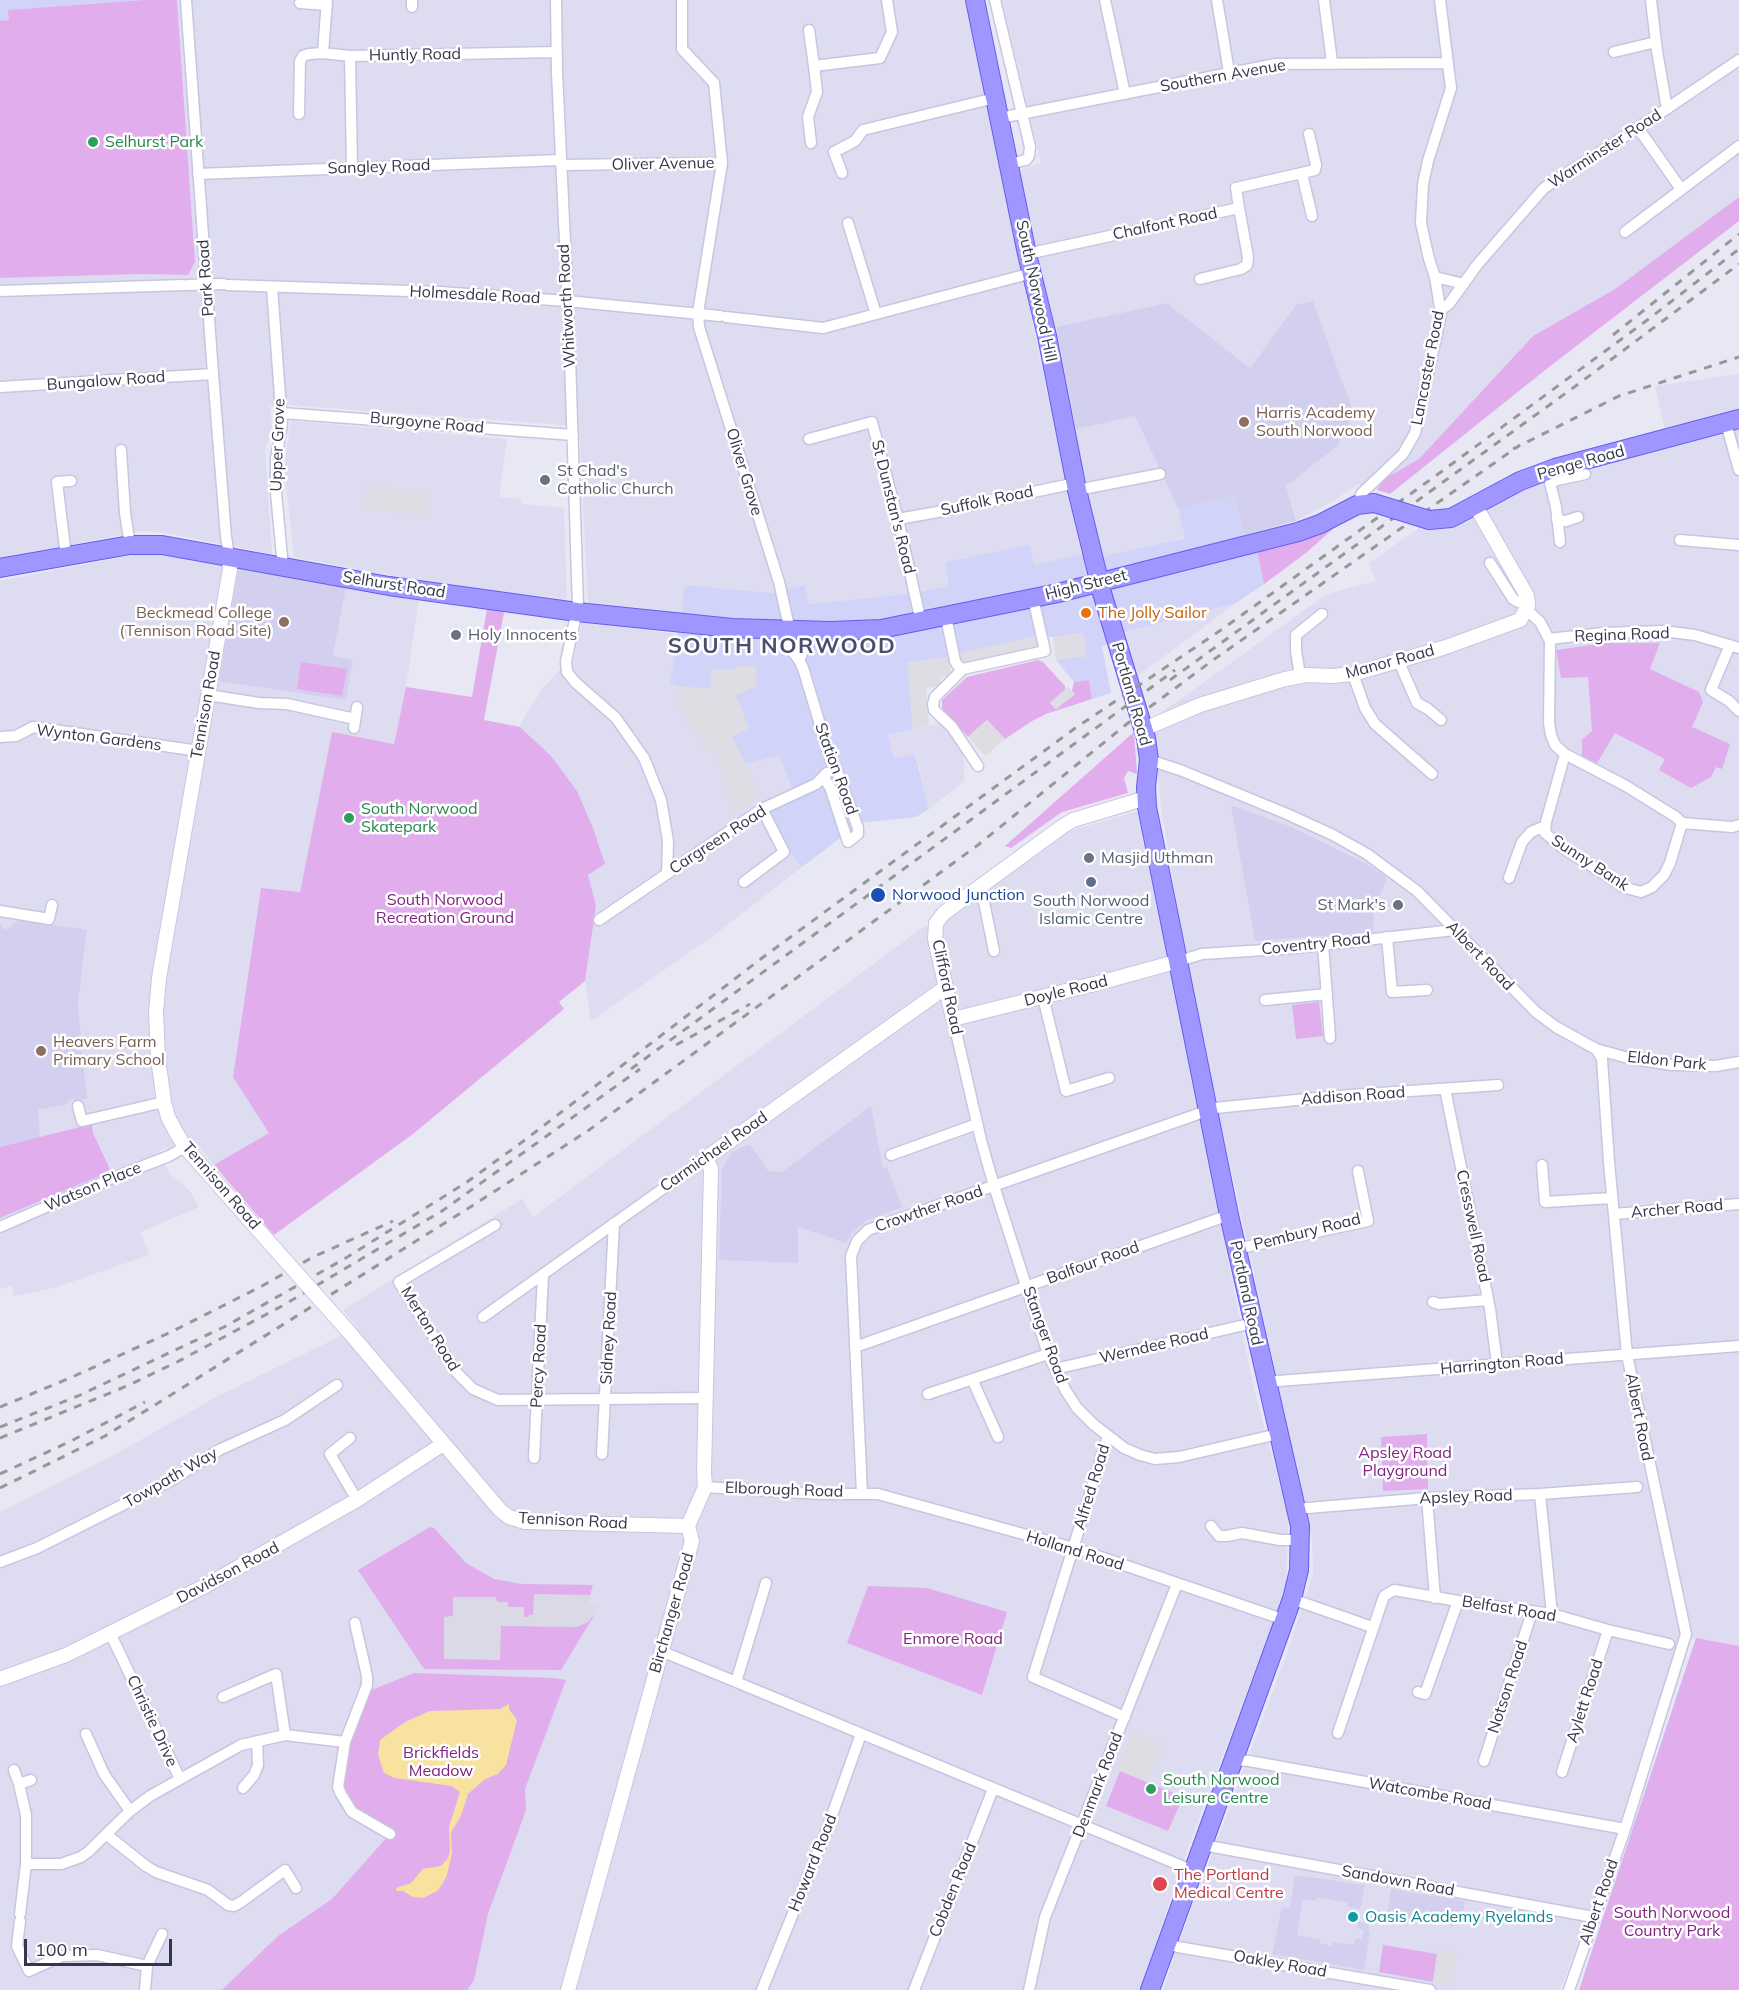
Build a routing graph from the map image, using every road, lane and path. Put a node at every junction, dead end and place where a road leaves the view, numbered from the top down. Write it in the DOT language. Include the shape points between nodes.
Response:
graph roads {
  1 [pos="186,0"];
  2 [pos="556,0"];
  3 [pos="682,0"];
  4 [pos="887,0"];
  5 [pos="975,0"];
  6 [pos="995,0"];
  7 [pos="1105,0"];
  8 [pos="1217,0"];
  9 [pos="1323,0"];
  10 [pos="1440,0"];
  11 [pos="1651,0"];
  12 [pos="327,2"];
  13 [pos="300,3"];
  14 [pos="809,30"];
  15 [pos="1656,42"];
  16 [pos="556,52"];
  17 [pos="1614,52"];
  18 [pos="323,53"];
  19 [pos="350,56"];
  20 [pos="1739,60"];
  21 [pos="1332,62"];
  22 [pos="1449,63"];
  23 [pos="814,66"];
  24 [pos="1229,72"];
  25 [pos="1125,94"];
  26 [pos="995,98"];
  27 [pos="1667,109"];
  28 [pos="299,114"];
  29 [pos="1021,114"];
  30 [pos="1000,118"];
  31 [pos="1638,128"];
  32 [pos="1309,134"];
  33 [pos="811,143"];
  34 [pos="1739,146"];
  35 [pos="560,162"];
  36 [pos="722,164"];
  37 [pos="1009,164"];
  38 [pos="352,168"];
  39 [pos="842,173"];
  40 [pos="198,174"];
  41 [pos="1302,174"];
  42 [pos="1681,189"];
  43 [pos="1239,208"];
  44 [pos="1312,216"];
  45 [pos="848,223"];
  46 [pos="1625,232"];
  47 [pos="1027,254"];
  48 [pos="1032,273"];
  49 [pos="1435,277"];
  50 [pos="1200,279"];
  51 [pos="206,284"];
  52 [pos="1464,284"];
  53 [pos="272,287"];
  54 [pos="0,291"];
  55 [pos="567,301"];
  56 [pos="1442,309"];
  57 [pos="698,313"];
  58 [pos="876,314"];
  59 [pos="213,374"];
  60 [pos="0,387"];
  61 [pos="282,413"];
  62 [pos="1732,421"];
  63 [pos="573,435"];
  64 [pos="809,439"];
  65 [pos="121,450"];
  66 [pos="1739,470"];
  67 [pos="1160,474"];
  68 [pos="1556,474"];
  69 [pos="1586,474"];
  70 [pos="70,481"];
  71 [pos="1076,486"];
  72 [pos="1366,504"];
  73 [pos="1475,505"];
  74 [pos="1578,517"];
  75 [pos="898,519"];
  76 [pos="1557,520"];
  77 [pos="1680,540"];
  78 [pos="1560,542"];
  79 [pos="130,545"];
  80 [pos="1739,545"];
  81 [pos="66,556"];
  82 [pos="229,556"];
  83 [pos="1490,563"];
  84 [pos="283,567"];
  85 [pos="0,568"];
  86 [pos="1099,582"];
  87 [pos="1033,598"];
  88 [pos="1528,605"];
  89 [pos="577,612"];
  90 [pos="1322,614"];
  91 [pos="946,617"];
  92 [pos="921,622"];
  93 [pos="793,631"];
  94 [pos="1549,639"];
  95 [pos="1734,646"];
  96 [pos="1399,662"];
  97 [pos="963,669"];
  98 [pos="1353,674"];
  99 [pos="1300,675"];
  100 [pos="208,695"];
  101 [pos="357,707"];
  102 [pos="1739,711"];
  103 [pos="1442,720"];
  104 [pos="1144,729"];
  105 [pos="0,737"];
  106 [pos="0,742"];
  107 [pos="199,751"];
  108 [pos="1565,754"];
  109 [pos="831,760"];
  110 [pos="1149,760"];
  111 [pos="978,766"];
  112 [pos="1432,774"];
  113 [pos="824,778"];
  114 [pos="1146,798"];
  115 [pos="762,809"];
  116 [pos="1682,823"];
  117 [pos="1739,825"];
  118 [pos="1545,826"];
  119 [pos="667,874"];
  120 [pos="1509,878"];
  121 [pos="744,882"];
  122 [pos="978,888"];
  123 [pos="1428,903"];
  124 [pos="52,905"];
  125 [pos="0,911"];
  126 [pos="599,920"];
  127 [pos="1454,930"];
  128 [pos="1418,934"];
  129 [pos="1387,937"];
  130 [pos="1323,944"];
  131 [pos="994,951"];
  132 [pos="1179,961"];
  133 [pos="946,987"];
  134 [pos="1427,990"];
  135 [pos="1327,994"];
  136 [pos="1043,997"];
  137 [pos="1265,1000"];
  138 [pos="953,1019"];
  139 [pos="1330,1038"];
  140 [pos="1596,1049"];
  141 [pos="1739,1062"];
  142 [pos="1109,1078"];
  143 [pos="1498,1085"];
  144 [pos="1445,1089"];
  145 [pos="164,1102"];
  146 [pos="78,1106"];
  147 [pos="1208,1110"];
  148 [pos="977,1124"];
  149 [pos="185,1147"];
  150 [pos="891,1155"];
  151 [pos="706,1158"];
  152 [pos="1542,1165"];
  153 [pos="1358,1171"];
  154 [pos="994,1186"];
  155 [pos="1612,1198"];
  156 [pos="1739,1204"];
  157 [pos="1614,1214"];
  158 [pos="1229,1215"];
  159 [pos="614,1223"];
  160 [pos="495,1225"];
  161 [pos="0,1227"];
  162 [pos="1236,1249"];
  163 [pos="543,1275"];
  164 [pos="1027,1287"];
  165 [pos="1488,1300"];
  166 [pos="1433,1302"];
  167 [pos="483,1317"];
  168 [pos="1253,1323"];
  169 [pos="1739,1346"];
  170 [pos="855,1347"];
  171 [pos="1048,1354"];
  172 [pos="1627,1355"];
  173 [pos="1497,1364"];
  174 [pos="1055,1369"];
  175 [pos="972,1379"];
  176 [pos="1265,1382"];
  177 [pos="337,1385"];
  178 [pos="928,1394"];
  179 [pos="706,1398"];
  180 [pos="606,1400"];
  181 [pos="537,1401"];
  182 [pos="1278,1434"];
  183 [pos="1108,1436"];
  184 [pos="998,1437"];
  185 [pos="350,1438"];
  186 [pos="443,1444"];
  187 [pos="602,1454"];
  188 [pos="534,1458"];
  189 [pos="1637,1486"];
  190 [pos="705,1487"];
  191 [pos="862,1492"];
  192 [pos="1540,1494"];
  193 [pos="1427,1498"];
  194 [pos="357,1500"];
  195 [pos="1296,1509"];
  196 [pos="688,1526"];
  197 [pos="1211,1526"];
  198 [pos="1300,1540"];
  199 [pos="1074,1548"];
  200 [pos="0,1562"];
  201 [pos="766,1583"];
  202 [pos="1177,1584"];
  203 [pos="1435,1598"];
  204 [pos="1292,1599"];
  205 [pos="1458,1602"];
  206 [pos="1532,1612"];
  207 [pos="1552,1614"];
  208 [pos="1285,1620"];
  209 [pos="355,1623"];
  210 [pos="1372,1627"];
  211 [pos="1608,1630"];
  212 [pos="111,1635"];
  213 [pos="1669,1644"];
  214 [pos="661,1651"];
  215 [pos="0,1679"];
  216 [pos="736,1682"];
  217 [pos="1418,1692"];
  218 [pos="223,1697"];
  219 [pos="1125,1717"];
  220 [pos="1338,1733"];
  221 [pos="86,1734"];
  222 [pos="861,1734"];
  223 [pos="285,1735"];
  224 [pos="257,1741"];
  225 [pos="345,1742"];
  226 [pos="1242,1761"];
  227 [pos="1484,1761"];
  228 [pos="14,1770"];
  229 [pos="1562,1772"];
  230 [pos="180,1779"];
  231 [pos="31,1780"];
  232 [pos="19,1784"];
  233 [pos="243,1788"];
  234 [pos="993,1789"];
  235 [pos="130,1811"];
  236 [pos="1082,1826"];
  237 [pos="1625,1829"];
  238 [pos="390,1834"];
  239 [pos="107,1835"];
  240 [pos="1203,1845"];
  241 [pos="26,1864"];
  242 [pos="1194,1871"];
  243 [pos="296,1888"];
  244 [pos="1593,1917"];
  245 [pos="162,1934"];
  246 [pos="1167,1943"];
  247 [pos="147,1966"];
  248 [pos="145,1990"];
  249 [pos="568,1990"];
  250 [pos="762,1990"];
  251 [pos="914,1990"];
  252 [pos="1029,1990"];
  253 [pos="1150,1990"];
  254 [pos="1430,1990"];
  255 [pos="1569,1990"];
  1 -- 40 [label="street, Park Road"];
  2 -- 16 [label="street, Whitworth Road"];
  3 -- 36 [label="street" via="682,49 714,83"];
  4 -- 23 [label="street" via="892,32 880,58"];
  5 -- 26 [label="main road, South Norwood Hill"];
  6 -- 29 [label="street"];
  7 -- 25 [label="street"];
  8 -- 24 [label="street"];
  9 -- 21 [label="street"];
  10 -- 22 [label="street, Lancaster Road"];
  11 -- 15 [label="street"];
  12 -- 13 [label="street"];
  12 -- 18 [label="street"];
  14 -- 23 [label="street"];
  15 -- 17 [label="street"];
  15 -- 27 [label="street"];
  16 -- 19 [label="street, Huntly Road"];
  16 -- 35 [label="street, Whitworth Road"];
  18 -- 19 [label="street"];
  18 -- 28 [label="street" via="303,56 300,61"];
  19 -- 38 [label="street, Huntly Road"];
  20 -- 27 [label="street, Warminster Road"];
  21 -- 22 [label="street, Southern Avenue"];
  21 -- 24 [label="street, Southern Avenue" via="1276,64"];
  22 -- 49 [label="street, Lancaster Road" via="1451,88 1428,161 1422,196 1422,232"];
  23 -- 33 [label="street" via="817,92 808,117"];
  24 -- 25 [label="street, Southern Avenue"];
  25 -- 29 [label="street, Southern Avenue"];
  26 -- 30 [label="main road, South Norwood Hill"];
  26 -- 39 [label="street" via="863,130 855,141 834,152"];
  27 -- 31 [label="street, Warminster Road"];
  29 -- 30 [label="street, Southern Avenue"];
  29 -- 37 [label="street" via="1030,153 1026,160"];
  30 -- 37 [label="main road, South Norwood Hill"];
  31 -- 42 [label="street"];
  31 -- 52 [label="street, Warminster Road" via="1544,188"];
  32 -- 41 [label="street" via="1316,165 1314,170"];
  34 -- 42 [label="street"];
  35 -- 36 [label="street, Oliver Avenue"];
  35 -- 38 [label="street, Sangley Road"];
  35 -- 55 [label="street, Whitworth Road"];
  36 -- 57 [label="street, Oliver Avenue"];
  37 -- 47 [label="main road, South Norwood Hill"];
  38 -- 40 [label="street, Sangley Road"];
  40 -- 51 [label="street, Park Road"];
  41 -- 43 [label="street, Chalfont Road" via="1236,188"];
  41 -- 44 [label="street"];
  42 -- 46 [label="street"];
  43 -- 47 [label="street, Chalfont Road"];
  43 -- 50 [label="street" via="1247,265"];
  45 -- 58 [label="street"];
  47 -- 48 [label="main road, South Norwood Hill"];
  48 -- 58 [label="street, Holmesdale Road"];
  48 -- 71 [label="main road, South Norwood Hill"];
  49 -- 52 [label="street"];
  49 -- 56 [label="street, Lancaster Road"];
  51 -- 53 [label="street, Holmesdale Road"];
  51 -- 54 [label="street, Holmesdale Road"];
  51 -- 59 [label="street, Park Road"];
  52 -- 56 [label="street, Warminster Road"];
  53 -- 55 [label="street, Holmesdale Road"];
  53 -- 61 [label="street, Upper Grove"];
  55 -- 57 [label="street, Holmesdale Road"];
  55 -- 63 [label="street, Whitworth Road"];
  56 -- 72 [label="street, Lancaster Road" via="1415,433 1403,454 1362,493"];
  57 -- 58 [label="street, Holmesdale Road" via="815,328"];
  57 -- 93 [label="street, Oliver Grove" via="699,327"];
  59 -- 60 [label="street, Bungalow Road"];
  59 -- 82 [label="street, Park Road"];
  61 -- 63 [label="street, Burgoyne Road"];
  61 -- 84 [label="street, Upper Grove" via="276,493"];
  62 -- 66 [label="street"];
  62 -- 68 [label="main road, Penge Road"];
  63 -- 89 [label="street, Whitworth Road"];
  64 -- 75 [label="street, St Dunstan's Road" via="872,422"];
  65 -- 79 [label="street"];
  67 -- 71 [label="street, Suffolk Road"];
  68 -- 69 [label="street"];
  68 -- 73 [label="main road, Penge Road" via="1520,481"];
  68 -- 76 [label="street" via="1550,483"];
  70 -- 81 [label="street" via="57,482"];
  71 -- 75 [label="street, Suffolk Road"];
  71 -- 86 [label="main road, South Norwood Hill"];
  72 -- 73 [label="main road, Penge Road, bridge" via="1429,520 1451,519"];
  72 -- 86 [label="main road, High Street" via="1298,532"];
  73 -- 88 [label="street" via="1521,584"];
  74 -- 76 [label="street"];
  75 -- 92 [label="street, St Dunstan's Road"];
  76 -- 78 [label="street"];
  77 -- 80 [label="street"];
  79 -- 81 [label="main road, Selhurst Road"];
  79 -- 82 [label="main road, Selhurst Road" via="176,546"];
  81 -- 85 [label="main road, Selhurst Road"];
  82 -- 84 [label="main road, Selhurst Road"];
  82 -- 100 [label="street, Tennison Road"];
  83 -- 88 [label="street" via="1513,599"];
  84 -- 89 [label="main road, Selhurst Road"];
  86 -- 87 [label="main road, High Street"];
  86 -- 104 [label="main road, Portland Road"];
  87 -- 91 [label="main road, High Street"];
  87 -- 97 [label="street" via="1045,651"];
  88 -- 94 [label="street"];
  88 -- 96 [label="street, Manor Road" via="1522,618 1513,624"];
  89 -- 93 [label="main road, Selhurst Road"];
  89 -- 119 [label="street, Whitworth Road" via="567,672 616,718 644,758 661,800 668,841"];
  90 -- 99 [label="street" via="1296,635"];
  91 -- 92 [label="main road, High Street"];
  91 -- 97 [label="street" via="956,661"];
  92 -- 93 [label="main road, High Street" via="881,628"];
  93 -- 109 [label="street, Station Road" via="803,651 799,660"];
  94 -- 95 [label="street, Regina Road" via="1663,631"];
  94 -- 108 [label="street" via="1549,723 1552,740"];
  95 -- 102 [label="street, Regina Road" via="1711,690"];
  96 -- 98 [label="street, Manor Road"];
  96 -- 103 [label="street" via="1417,703"];
  97 -- 111 [label="street" via="935,697 933,704"];
  98 -- 99 [label="street, Manor Road"];
  98 -- 112 [label="street" via="1375,724"];
  99 -- 104 [label="street, Manor Road" via="1210,701"];
  100 -- 101 [label="street" via="287,704 354,723"];
  100 -- 107 [label="street, Tennison Road"];
  104 -- 110 [label="main road, Portland Road"];
  105 -- 106 [label="street, Wynton Gardens"];
  105 -- 107 [label="street, Wynton Gardens" via="16,736 33,727"];
  107 -- 145 [label="street, Tennison Road" via="159,978 156,1012"];
  108 -- 116 [label="street" via="1626,786"];
  108 -- 118 [label="street, Sunny Bank"];
  109 -- 113 [label="street"];
  109 -- 113 [label="street, Station Road" via="858,828 858,834 848,842"];
  110 -- 114 [label="main road, Portland Road"];
  110 -- 123 [label="street, Albert Road" via="1251,798 1341,839 1401,878"];
  113 -- 115 [label="street, Cargreen Road"];
  114 -- 122 [label="street, Clifford Road" via="1069,822"];
  114 -- 132 [label="main road, Portland Road"];
  115 -- 119 [label="street, Cargreen Road"];
  115 -- 121 [label="street" via="784,852"];
  116 -- 117 [label="street"];
  116 -- 118 [label="street, Sunny Bank" via="1666,872 1641,892 1615,882 1556,843 1545,833"];
  118 -- 120 [label="street" via="1531,832 1522,842"];
  119 -- 126 [label="street, Cargreen Road"];
  122 -- 131 [label="street" via="984,902 986,940"];
  122 -- 133 [label="street, Clifford Road" via="936,923 935,939"];
  123 -- 127 [label="street, Albert Road"];
  123 -- 128 [label="street, Albert Road" via="1434,920 1426,931"];
  124 -- 125 [label="street" via="49,919"];
  127 -- 128 [label="street, Coventry Road"];
  127 -- 140 [label="street, Albert Road" via="1536,1012"];
  128 -- 129 [label="street, Coventry Road"];
  129 -- 130 [label="street, Coventry Road"];
  129 -- 134 [label="street" via="1392,992"];
  130 -- 132 [label="street, Coventry Road" via="1202,954"];
  130 -- 135 [label="street"];
  132 -- 136 [label="street, Doyle Road"];
  132 -- 147 [label="main road, Portland Road"];
  133 -- 138 [label="street, Clifford Road"];
  133 -- 151 [label="street, Carmichael Road"];
  135 -- 137 [label="street"];
  135 -- 139 [label="street"];
  136 -- 138 [label="street, Doyle Road"];
  136 -- 142 [label="street" via="1066,1091"];
  138 -- 148 [label="street, Clifford Road"];
  140 -- 141 [label="street, Eldon Park" via="1672,1065"];
  140 -- 155 [label="street, Albert Road" via="1602,1059"];
  143 -- 144 [label="street, Addison Road"];
  144 -- 147 [label="street, Addison Road"];
  144 -- 165 [label="street, Cresswell Road"];
  145 -- 146 [label="street" via="82,1121"];
  145 -- 149 [label="street, Tennison Road"];
  147 -- 154 [label="street, Crowther Road"];
  147 -- 158 [label="main road, Portland Road"];
  148 -- 150 [label="street"];
  148 -- 154 [label="street, Clifford Road"];
  149 -- 161 [label="street, Watson Place"];
  149 -- 186 [label="street, Tennison Road, bridge"];
  151 -- 159 [label="street, Carmichael Road"];
  151 -- 179 [label="street, Birchanger Road" via="711,1169"];
  152 -- 155 [label="street" via="1545,1202"];
  153 -- 162 [label="street, Pembury Road" via="1368,1221"];
  154 -- 164 [label="street, Stanger Road"];
  154 -- 170 [label="street, Crowther Road" via="868,1230 857,1241 851,1257"];
  155 -- 157 [label="street, Albert Road"];
  156 -- 157 [label="street, Archer Road"];
  157 -- 172 [label="street, Albert Road"];
  158 -- 162 [label="main road, Portland Road"];
  158 -- 164 [label="street, Balfour Road"];
  159 -- 163 [label="street, Carmichael Road"];
  159 -- 180 [label="street, Sidney Road"];
  160 -- 181 [label="street, Merton Road" via="399,1282 458,1373 473,1389 498,1400"];
  162 -- 168 [label="main road, Portland Road"];
  163 -- 167 [label="street, Carmichael Road"];
  163 -- 181 [label="street, Percy Road"];
  164 -- 170 [label="street, Balfour Road"];
  164 -- 171 [label="street, Stanger Road"];
  165 -- 166 [label="street"];
  165 -- 173 [label="street, Cresswell Road"];
  168 -- 174 [label="street, Werndee Road"];
  168 -- 176 [label="main road, Portland Road"];
  169 -- 172 [label="street, Harrington Road"];
  170 -- 191 [label="street, Crowther Road"];
  171 -- 174 [label="street, Stanger Road"];
  171 -- 175 [label="street"];
  172 -- 173 [label="street, Harrington Road"];
  172 -- 237 [label="street, Albert Road" via="1686,1634"];
  173 -- 176 [label="street, Harrington Road"];
  174 -- 183 [label="street, Stanger Road" via="1077,1408"];
  175 -- 178 [label="street"];
  175 -- 184 [label="street"];
  176 -- 182 [label="main road, Portland Road"];
  177 -- 200 [label="street, Towpath Way" via="285,1420 219,1450 170,1481 37,1548"];
  179 -- 180 [label="street, Merton Road"];
  179 -- 190 [label="street, Birchanger Road"];
  180 -- 181 [label="street, Merton Road"];
  180 -- 187 [label="street, Sidney Road"];
  181 -- 188 [label="street, Percy Road"];
  182 -- 183 [label="street, Stanger Road" via="1162,1459 1131,1452"];
  182 -- 195 [label="main road, Portland Road"];
  183 -- 199 [label="street, Alfred Road"];
  185 -- 194 [label="street" via="330,1454"];
  186 -- 194 [label="street, Davidson Road"];
  186 -- 196 [label="street, Tennison Road" via="500,1510 516,1520"];
  189 -- 192 [label="street, Apsley Road"];
  190 -- 191 [label="street, Elborough Road" via="821,1494"];
  190 -- 196 [label="street, Birchanger Road"];
  191 -- 199 [label="street, Holland Road"];
  192 -- 193 [label="street, Apsley Road"];
  192 -- 207 [label="street"];
  193 -- 195 [label="street, Apsley Road"];
  193 -- 203 [label="street"];
  194 -- 212 [label="street, Davidson Road" via="234,1571"];
  195 -- 198 [label="main road, Portland Road"];
  196 -- 214 [label="street, Birchanger Road" via="692,1541"];
  197 -- 198 [label="street" via="1219,1536 1242,1533"];
  198 -- 204 [label="main road, Portland Road" via="1299,1570"];
  199 -- 202 [label="street, Holland Road"];
  199 -- 219 [label="street, Alfred Road" via="1034,1677"];
  201 -- 216 [label="street"];
  202 -- 208 [label="street, Holland Road"];
  202 -- 219 [label="street, Denmark Road"];
  203 -- 205 [label="street, Belfast Road"];
  203 -- 210 [label="street, Belfast Road" via="1395,1590 1384,1596"];
  204 -- 208 [label="main road, Portland Road"];
  204 -- 210 [label="street"];
  205 -- 206 [label="street, Belfast Road"];
  205 -- 217 [label="street" via="1425,1694"];
  206 -- 207 [label="street, Belfast Road"];
  206 -- 227 [label="street, Notson Road"];
  207 -- 211 [label="street, Belfast Road"];
  208 -- 226 [label="main road, Portland Road"];
  209 -- 225 [label="street" via="367,1685"];
  210 -- 220 [label="street"];
  211 -- 213 [label="street, Belfast Road"];
  211 -- 229 [label="street, Aylett Road"];
  212 -- 215 [label="street, Davidson Road"];
  212 -- 230 [label="street, Christie Drive"];
  214 -- 216 [label="street"];
  214 -- 249 [label="street, Birchanger Road"];
  216 -- 222 [label="street"];
  218 -- 223 [label="street" via="276,1674"];
  219 -- 236 [label="street, Denmark Road"];
  221 -- 235 [label="street" via="110,1786"];
  222 -- 234 [label="street"];
  222 -- 250 [label="street, Howard Road"];
  223 -- 224 [label="street, Christie Drive"];
  223 -- 225 [label="street, Christie Drive"];
  224 -- 230 [label="street, Christie Drive" via="242,1745"];
  224 -- 233 [label="street" via="258,1765"];
  225 -- 238 [label="street" via="338,1786 341,1794 352,1812"];
  226 -- 237 [label="street, Watcombe Road"];
  226 -- 240 [label="main road, Portland Road"];
  228 -- 232 [label="street"];
  230 -- 235 [label="street"];
  231 -- 232 [label="street"];
  232 -- 241 [label="street" via="26,1815"];
  234 -- 236 [label="street"];
  234 -- 251 [label="street, Cobden Road"];
  235 -- 239 [label="street"];
  236 -- 242 [label="street"];
  236 -- 252 [label="street, Denmark Road" via="1045,1917"];
  237 -- 244 [label="street, Albert Road"];
  239 -- 241 [label="street" via="72,1861"];
  239 -- 243 [label="street" via="156,1872 208,1890 228,1905 242,1902 285,1870"];
  240 -- 242 [label="main road, Portland Road"];
  240 -- 244 [label="street, Sandown Road"];
  241 -- 247 [label="street" via="17,1946 29,1971 70,1955 98,1955"];
  242 -- 246 [label="main road, Portland Road"];
  244 -- 255 [label="street, Albert Road"];
  245 -- 247 [label="street"];
  246 -- 253 [label="main road, Portland Road"];
  246 -- 254 [label="street, Oakley Road"];
  247 -- 248 [label="street"];
}
